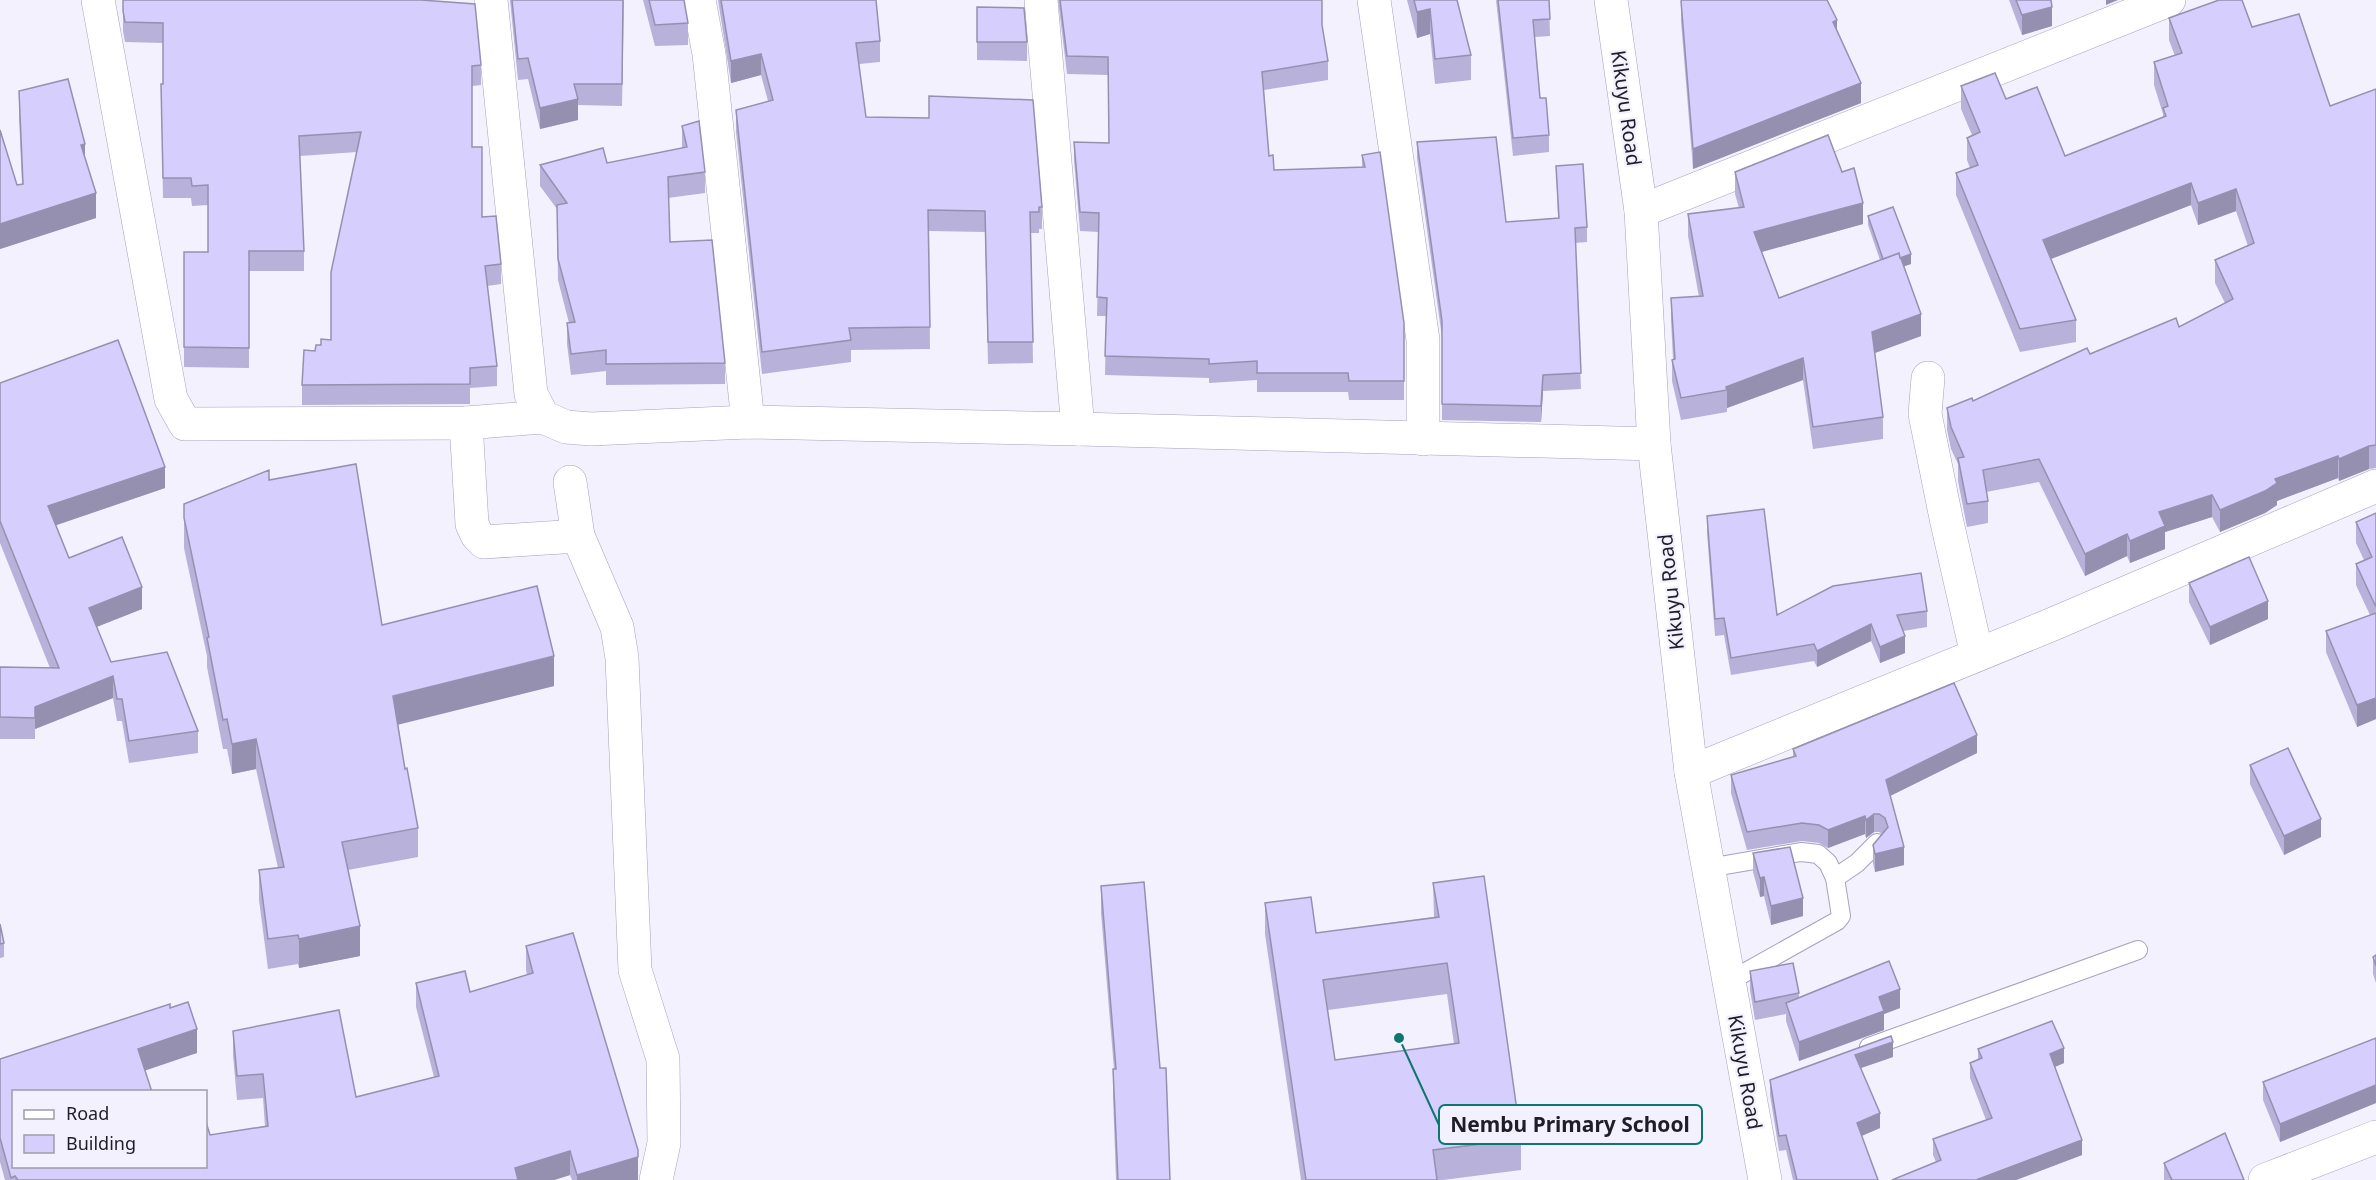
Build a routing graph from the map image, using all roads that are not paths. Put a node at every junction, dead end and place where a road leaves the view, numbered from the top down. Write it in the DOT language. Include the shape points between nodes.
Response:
graph roads {
  1 [pos="98,0"];
  2 [pos="491,0"];
  3 [pos="699,0"];
  4 [pos="1041,0"];
  5 [pos="1374,0"];
  6 [pos="1611,0"];
  7 [pos="2169,0"];
  8 [pos="1641,211"];
  9 [pos="1928,378"];
  10 [pos="543,417"];
  11 [pos="748,422"];
  12 [pos="466,423"];
  13 [pos="1078,429"];
  14 [pos="1423,439"];
  15 [pos="1654,444"];
  16 [pos="570,482"];
  17 [pos="2376,486"];
  18 [pos="578,536"];
  19 [pos="1977,655"];
  20 [pos="1691,772"];
  21 [pos="1877,843"];
  22 [pos="1708,868"];
  23 [pos="1835,878"];
  24 [pos="2138,950"];
  25 [pos="1728,981"];
  26 [pos="1849,1055"];
  27 [pos="2376,1137"];
  28 [pos="656,1180"];
  29 [pos="1765,1180"];
  30 [pos="2265,1180"];
  1 -- 12 [label="street" via="171,399 185,424"];
  2 -- 10 [label="street" via="531,394"];
  3 -- 11 [label="street" via="709,54"];
  4 -- 13 [label="street"];
  5 -- 14 [label="street" via="1423,340"];
  6 -- 8 [label="street, Kikuyu Road"];
  7 -- 8 [label="street"];
  8 -- 15 [label="street, Kikuyu Road"];
  9 -- 19 [label="street" via="1925,414"];
  10 -- 11 [label="street" via="566,427 591,429"];
  10 -- 12 [label="street"];
  11 -- 13 [label="street"];
  12 -- 18 [label="street" via="472,524 477,535 484,542"];
  13 -- 14 [label="street"];
  14 -- 15 [label="street"];
  15 -- 20 [label="street, Kikuyu Road"];
  16 -- 18 [label="street"];
  17 -- 19 [label="street"];
  18 -- 28 [label="street" via="617,627 622,658 635,970 663,1059 664,1143"];
  19 -- 20 [label="street"];
  20 -- 22 [label="street, Kikuyu Road"];
  21 -- 23 [label="lane"];
  22 -- 23 [label="lane" via="1801,852 1818,854"];
  22 -- 25 [label="street, Kikuyu Road"];
  23 -- 25 [label="lane" via="1841,916 1837,921"];
  24 -- 26 [label="lane"];
  25 -- 29 [label="street, Kikuyu Road" via="1760,1087"];
  27 -- 30 [label="street"];
}
